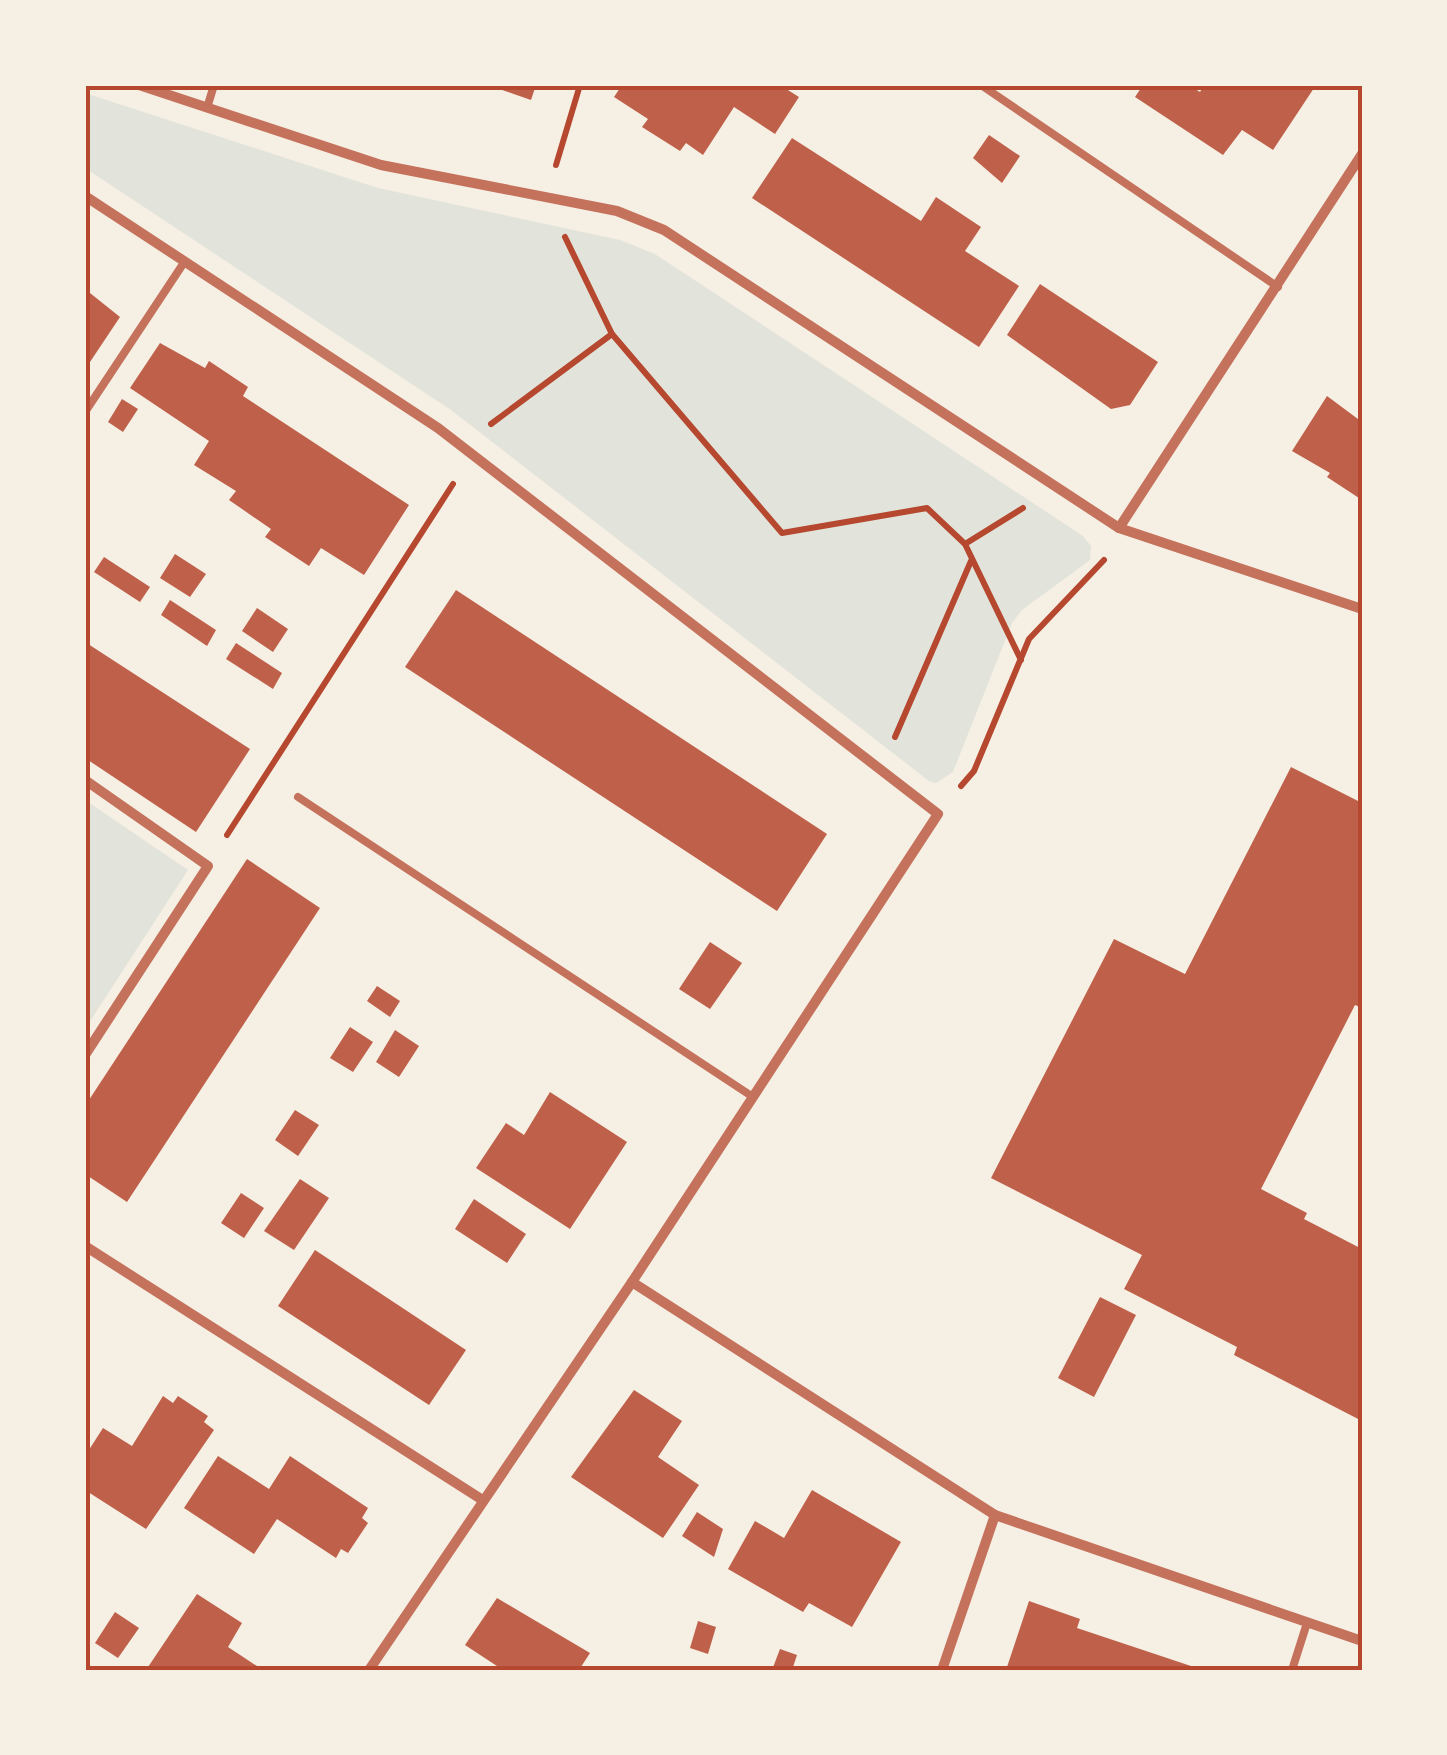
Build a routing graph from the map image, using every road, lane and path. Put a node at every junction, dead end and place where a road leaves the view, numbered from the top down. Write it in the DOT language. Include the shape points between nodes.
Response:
graph roads {
  1 [pos="139,85"];
  2 [pos="214,85"];
  3 [pos="580,85"];
  4 [pos="981,85"];
  5 [pos="207,108"];
  6 [pos="1362,154"];
  7 [pos="85,196"];
  8 [pos="546,198"];
  9 [pos="184,261"];
  10 [pos="1278,287"];
  11 [pos="612,334"];
  12 [pos="85,412"];
  13 [pos="470,456"];
  14 [pos="1057,488"];
  15 [pos="1119,528"];
  16 [pos="965,544"];
  17 [pos="971,561"];
  18 [pos="1362,609"];
  19 [pos="1020,660"];
  20 [pos="880,770"];
  21 [pos="85,780"];
  22 [pos="298,798"];
  23 [pos="938,814"];
  24 [pos="208,866"];
  25 [pos="85,1055"];
  26 [pos="750,1095"];
  27 [pos="85,1246"];
  28 [pos="632,1282"];
  29 [pos="481,1500"];
  30 [pos="995,1515"];
  31 [pos="1307,1622"];
  32 [pos="1362,1641"];
  33 [pos="370,1670"];
  34 [pos="942,1670"];
  35 [pos="1292,1670"];
  1 -- 5 [label="street"];
  2 -- 5 [label="lane"];
  3 -- 8 [label="path"];
  4 -- 10 [label="lane"];
  5 -- 8 [label="street" via="381,165"];
  6 -- 10 [label="street"];
  7 -- 9 [label="street"];
  8 -- 11 [label="path"];
  8 -- 14 [label="street" via="617,211 664,230"];
  9 -- 12 [label="lane"];
  9 -- 13 [label="street" via="438,428"];
  10 -- 15 [label="street"];
  11 -- 13 [label="path" via="482,430"];
  11 -- 16 [label="path" via="782,533 927,508"];
  13 -- 20 [label="street"];
  13 -- 24 [label="path"];
  14 -- 15 [label="street"];
  14 -- 16 [label="path"];
  15 -- 18 [label="street"];
  15 -- 19 [label="path" via="1100,568 1029,639"];
  16 -- 17 [label="path"];
  17 -- 19 [label="path"];
  17 -- 20 [label="path"];
  19 -- 23 [label="path" via="974,771"];
  20 -- 23 [label="street"];
  21 -- 24 [label="street"];
  22 -- 26 [label="lane"];
  23 -- 26 [label="street"];
  24 -- 25 [label="street"];
  26 -- 28 [label="street"];
  27 -- 29 [label="street"];
  28 -- 29 [label="street"];
  28 -- 30 [label="street"];
  29 -- 33 [label="street"];
  30 -- 31 [label="street"];
  30 -- 34 [label="street"];
  31 -- 32 [label="street"];
  31 -- 35 [label="lane"];
}
